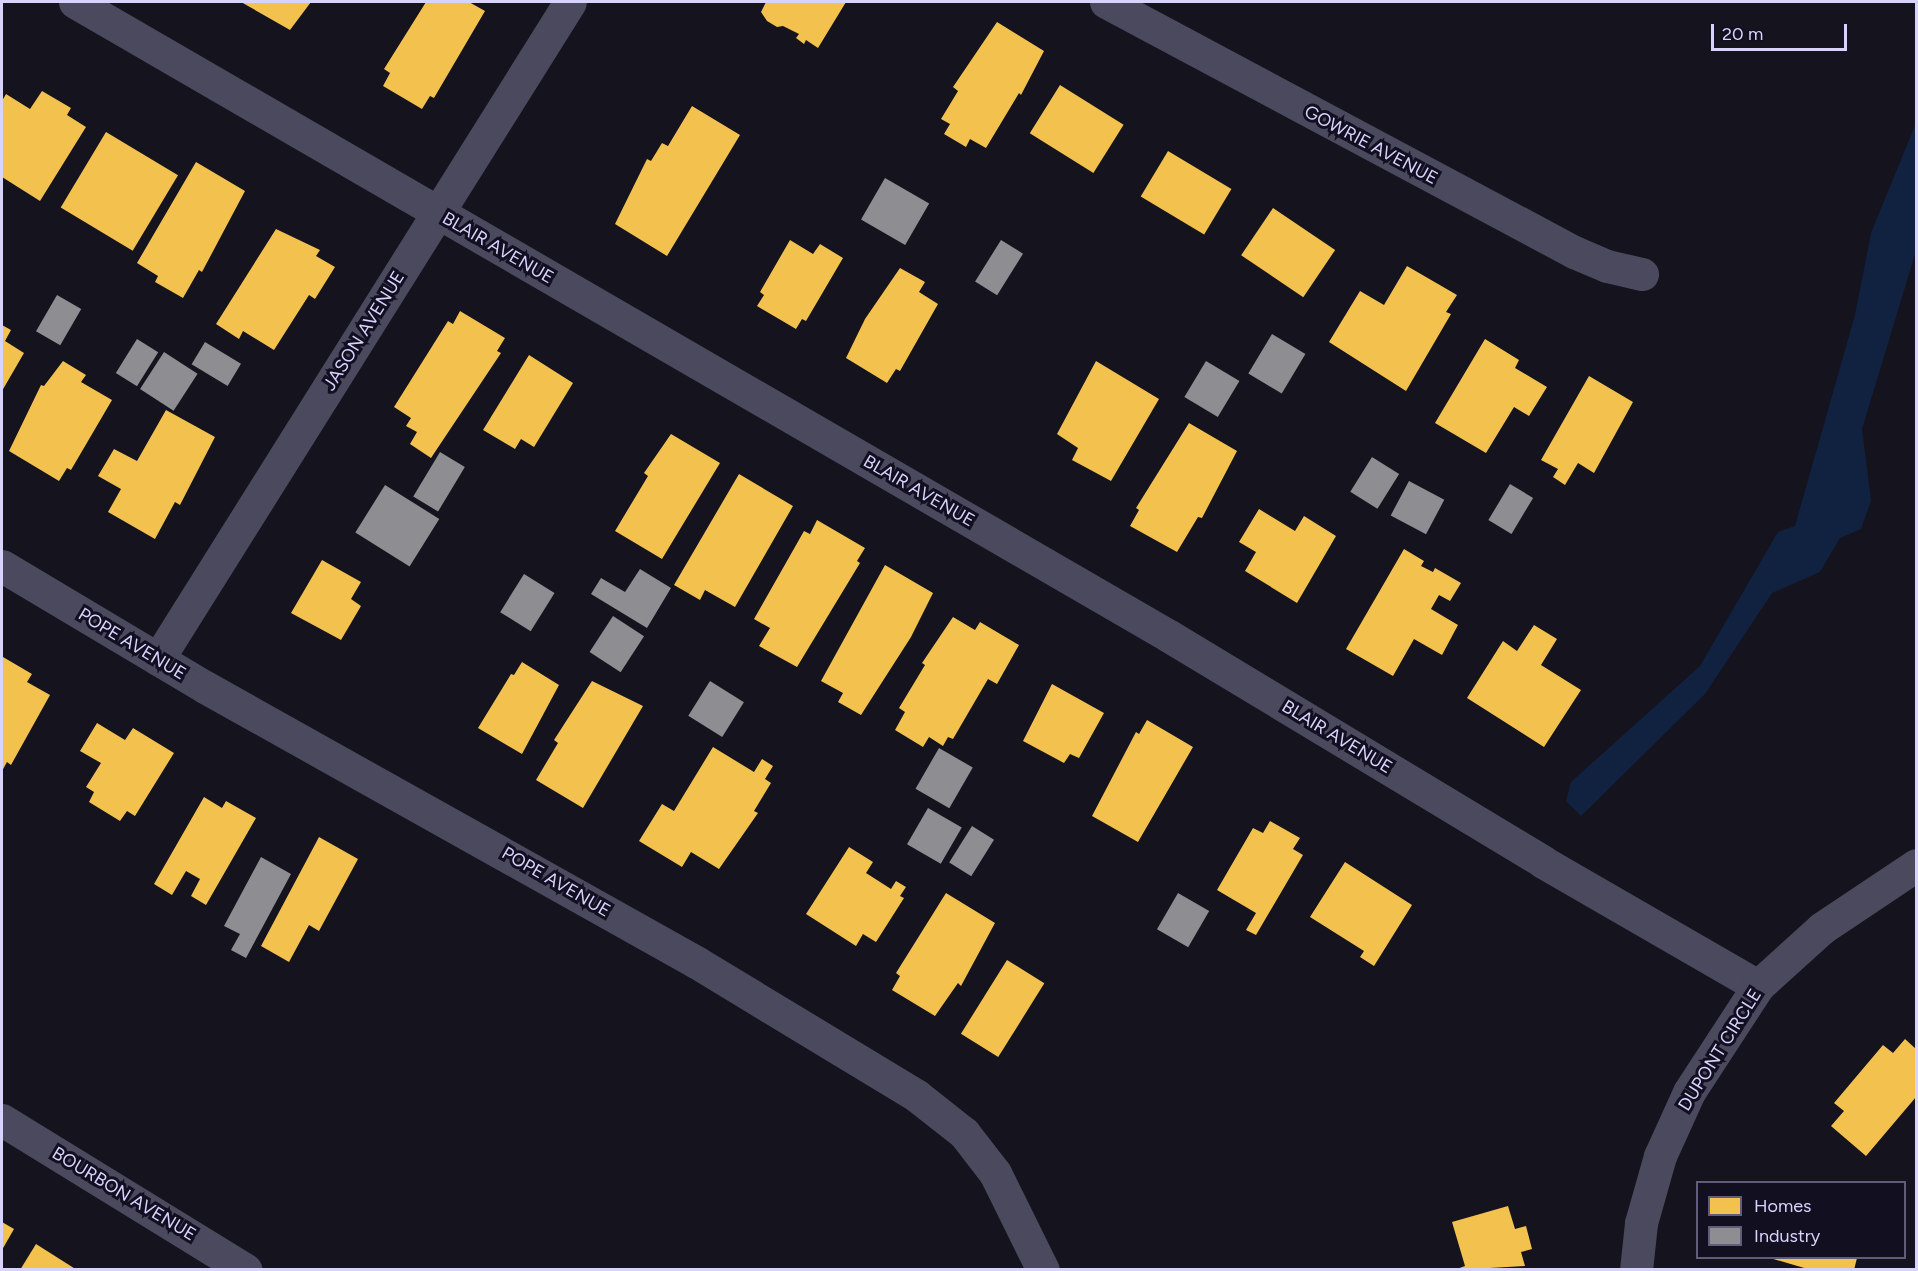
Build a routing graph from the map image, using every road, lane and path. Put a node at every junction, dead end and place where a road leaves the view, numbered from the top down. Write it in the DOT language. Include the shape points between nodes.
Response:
graph roads {
  1 [pos="75,2"];
  2 [pos="570,2"];
  3 [pos="1107,2"];
  4 [pos="438,213"];
  5 [pos="1642,274"];
  6 [pos="2,566"];
  7 [pos="158,659"];
  8 [pos="1917,865"];
  9 [pos="1758,986"];
  10 [pos="2,1120"];
  11 [pos="246,1269"];
  12 [pos="1043,1269"];
  13 [pos="1636,1269"];
  1 -- 4 [label="street, BLAIR AVENUE"];
  2 -- 4 [label="street, JASON AVENUE"];
  3 -- 5 [label="street, GOWRIE AVENUE" via="1574,252 1607,266"];
  4 -- 7 [label="street, JASON AVENUE"];
  4 -- 9 [label="street, BLAIR AVENUE" via="1169,636 1543,862"];
  6 -- 7 [label="street, POPE AVENUE"];
  7 -- 12 [label="street, POPE AVENUE" via="527,865 917,1095 964,1133 995,1173"];
  8 -- 9 [label="street, DUPONT CIRCLE" via="1822,928"];
  9 -- 13 [label="street, DUPONT CIRCLE" via="1689,1092 1660,1156 1641,1223"];
  10 -- 11 [label="street, BOURBON AVENUE"];
}
